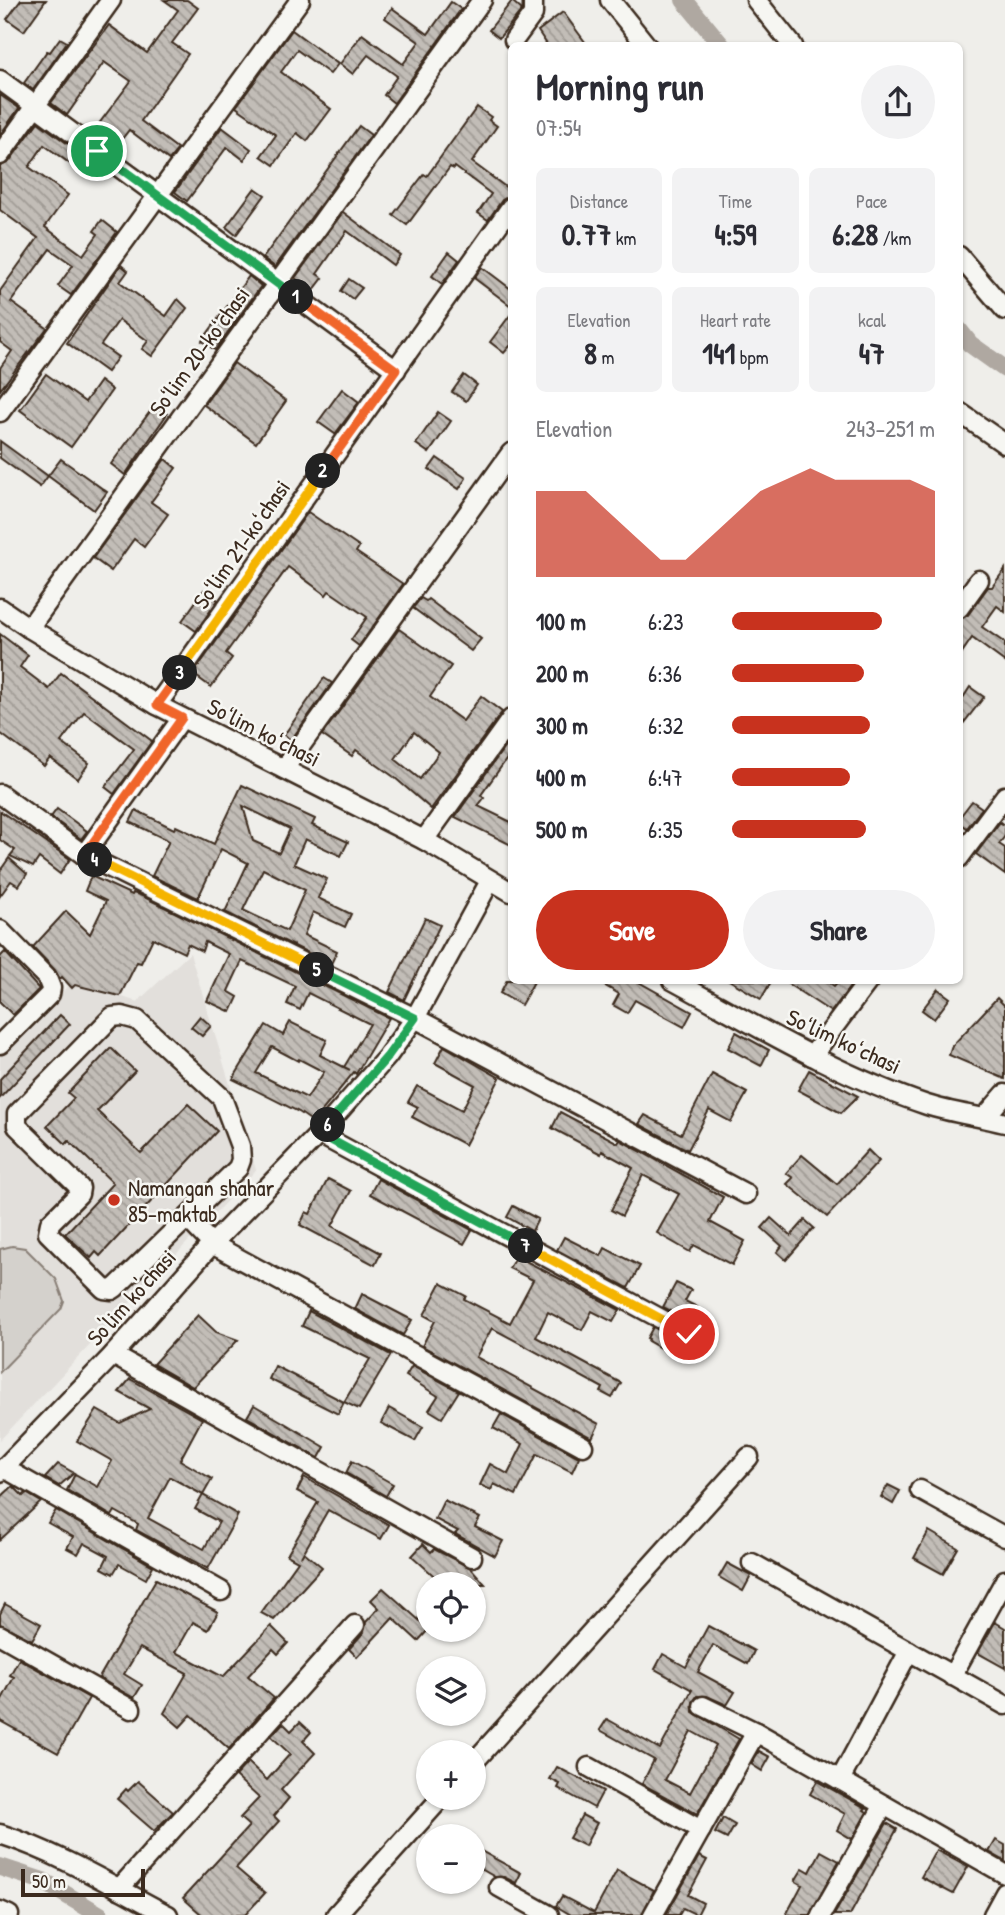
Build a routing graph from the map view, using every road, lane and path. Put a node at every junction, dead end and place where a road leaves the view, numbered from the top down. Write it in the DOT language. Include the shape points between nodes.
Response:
graph roads {
  1 [pos="111,0"];
  2 [pos="300,0"];
  3 [pos="482,0"];
  4 [pos="533,0"];
  5 [pos="610,0"];
  6 [pos="756,0"];
  7 [pos="514,40"];
  8 [pos="644,42"];
  9 [pos="790,42"];
  10 [pos="0,80"];
  11 [pos="35,106"];
  12 [pos="0,155"];
  13 [pos="158,195"];
  14 [pos="508,211"];
  15 [pos="963,261"];
  16 [pos="278,284"];
  17 [pos="1005,310"];
  18 [pos="396,370"];
  19 [pos="0,412"];
  20 [pos="963,415"];
  21 [pos="1005,444"];
  22 [pos="508,457"];
  23 [pos="979,580"];
  24 [pos="963,602"];
  25 [pos="0,608"];
  26 [pos="29,628"];
  27 [pos="157,705"];
  28 [pos="182,718"];
  29 [pos="508,723"];
  30 [pos="284,769"];
  31 [pos="0,794"];
  32 [pos="1005,796"];
  33 [pos="424,840"];
  34 [pos="963,853"];
  35 [pos="84,855"];
  36 [pos="490,881"];
  37 [pos="508,890"];
  38 [pos="0,930"];
  39 [pos="686,984"];
  40 [pos="866,984"];
  41 [pos="415,1018"];
  42 [pos="0,1044"];
  43 [pos="812,1056"];
  44 [pos="1005,1094"];
  45 [pos="985,1117"];
  46 [pos="1005,1123"];
  47 [pos="320,1134"];
  48 [pos="746,1194"];
  49 [pos="187,1218"];
  50 [pos="212,1244"];
  51 [pos="689,1334"];
  52 [pos="113,1354"];
  53 [pos="583,1446"];
  54 [pos="749,1457"];
  55 [pos="2,1470"];
  56 [pos="920,1490"];
  57 [pos="1005,1537"];
  58 [pos="472,1557"];
  59 [pos="752,1563"];
  60 [pos="1005,1580"];
  61 [pos="221,1591"];
  62 [pos="355,1625"];
  63 [pos="0,1635"];
  64 [pos="909,1651"];
  65 [pos="952,1675"];
  66 [pos="1005,1705"];
  67 [pos="703,1706"];
  68 [pos="131,1709"];
  69 [pos="756,1732"];
  70 [pos="486,1749"];
  71 [pos="589,1767"];
  72 [pos="840,1780"];
  73 [pos="884,1805"];
  74 [pos="430,1810"];
  75 [pos="701,1830"];
  76 [pos="0,1834"];
  77 [pos="1005,1874"];
  78 [pos="499,1887"];
  79 [pos="118,1889"];
  80 [pos="1005,1893"];
  81 [pos="0,1911"];
  82 [pos="9,1915"];
  83 [pos="168,1915"];
  84 [pos="336,1915"];
  85 [pos="549,1915"];
  86 [pos="653,1915"];
  87 [pos="821,1915"];
  88 [pos="993,1915"];
  1 -- 11 [label="street"];
  2 -- 13 [label="street"];
  3 -- 16 [label="street, Soʻlim 20-koʻchasi"];
  4 -- 7 [label="street" via="533,14"];
  5 -- 8 [label="street"];
  6 -- 9 [label="street"];
  10 -- 11 [label="street"];
  11 -- 12 [label="street"];
  11 -- 13 [label="street"];
  13 -- 16 [label="street"];
  13 -- 19 [label="street"];
  14 -- 18 [label="street, Soʻlim 21-koʻchasi"];
  15 -- 17 [label="street"];
  16 -- 18 [label="street"];
  16 -- 26 [label="street, Soʻlim 20-koʻchasi"];
  18 -- 27 [label="street, Soʻlim 21-koʻchasi"];
  20 -- 21 [label="street"];
  22 -- 30 [label="street"];
  23 -- 24 [label="street"];
  25 -- 26 [label="street, Soʻlim koʻchasi"];
  26 -- 27 [label="street, Soʻlim koʻchasi"];
  27 -- 28 [label="street, Soʻlim koʻchasi"];
  28 -- 30 [label="street, Soʻlim koʻchasi"];
  28 -- 35 [label="street"];
  29 -- 33 [label="street"];
  30 -- 33 [label="street, Soʻlim koʻchasi"];
  31 -- 35 [label="street"];
  32 -- 34 [label="street"];
  33 -- 36 [label="street, Soʻlim koʻchasi"];
  35 -- 41 [label="street"];
  36 -- 37 [label="street, Soʻlim koʻchasi"];
  36 -- 41 [label="street, So'lim ko'chasi"];
  38 -- 42 [label="street" via="47,978 51,988"];
  39 -- 43 [label="street, Soʻlim koʻchasi"];
  40 -- 43 [label="street"];
  41 -- 47 [label="street, So'lim ko'chasi"];
  41 -- 48 [label="street"];
  43 -- 45 [label="street, Soʻlim koʻchasi" via="929,1105"];
  44 -- 45 [label="street"];
  45 -- 46 [label="street, Soʻlim koʻchasi"];
  47 -- 50 [label="street, So'lim ko'chasi"];
  47 -- 51 [label="street"];
  49 -- 49 [label="street" via="112,1290 104,1289 48,1233 50,1223 80,1188 17,1126 16,1118 112,1017 137,1020 222,1098 240,1146 238,1168"];
  49 -- 50 [label="street"];
  50 -- 52 [label="street, So'lim ko'chasi"];
  50 -- 53 [label="street"];
  52 -- 55 [label="street, So'lim ko'chasi"];
  52 -- 58 [label="street"];
  54 -- 70 [label="street"];
  55 -- 61 [label="street"];
  56 -- 57 [label="street"];
  59 -- 64 [label="street"];
  60 -- 65 [label="street"];
  62 -- 79 [label="street"];
  63 -- 68 [label="street"];
  64 -- 65 [label="street"];
  64 -- 72 [label="street"];
  65 -- 66 [label="street"];
  67 -- 69 [label="street"];
  69 -- 72 [label="street"];
  69 -- 75 [label="street"];
  71 -- 75 [label="street"];
  72 -- 73 [label="street"];
  73 -- 77 [label="street"];
  73 -- 87 [label="street"];
  74 -- 84 [label="street"];
  75 -- 86 [label="street"];
  76 -- 79 [label="street"];
  78 -- 85 [label="street"];
  79 -- 83 [label="street"];
  80 -- 88 [label="street"];
  81 -- 82 [label="street"];
}
